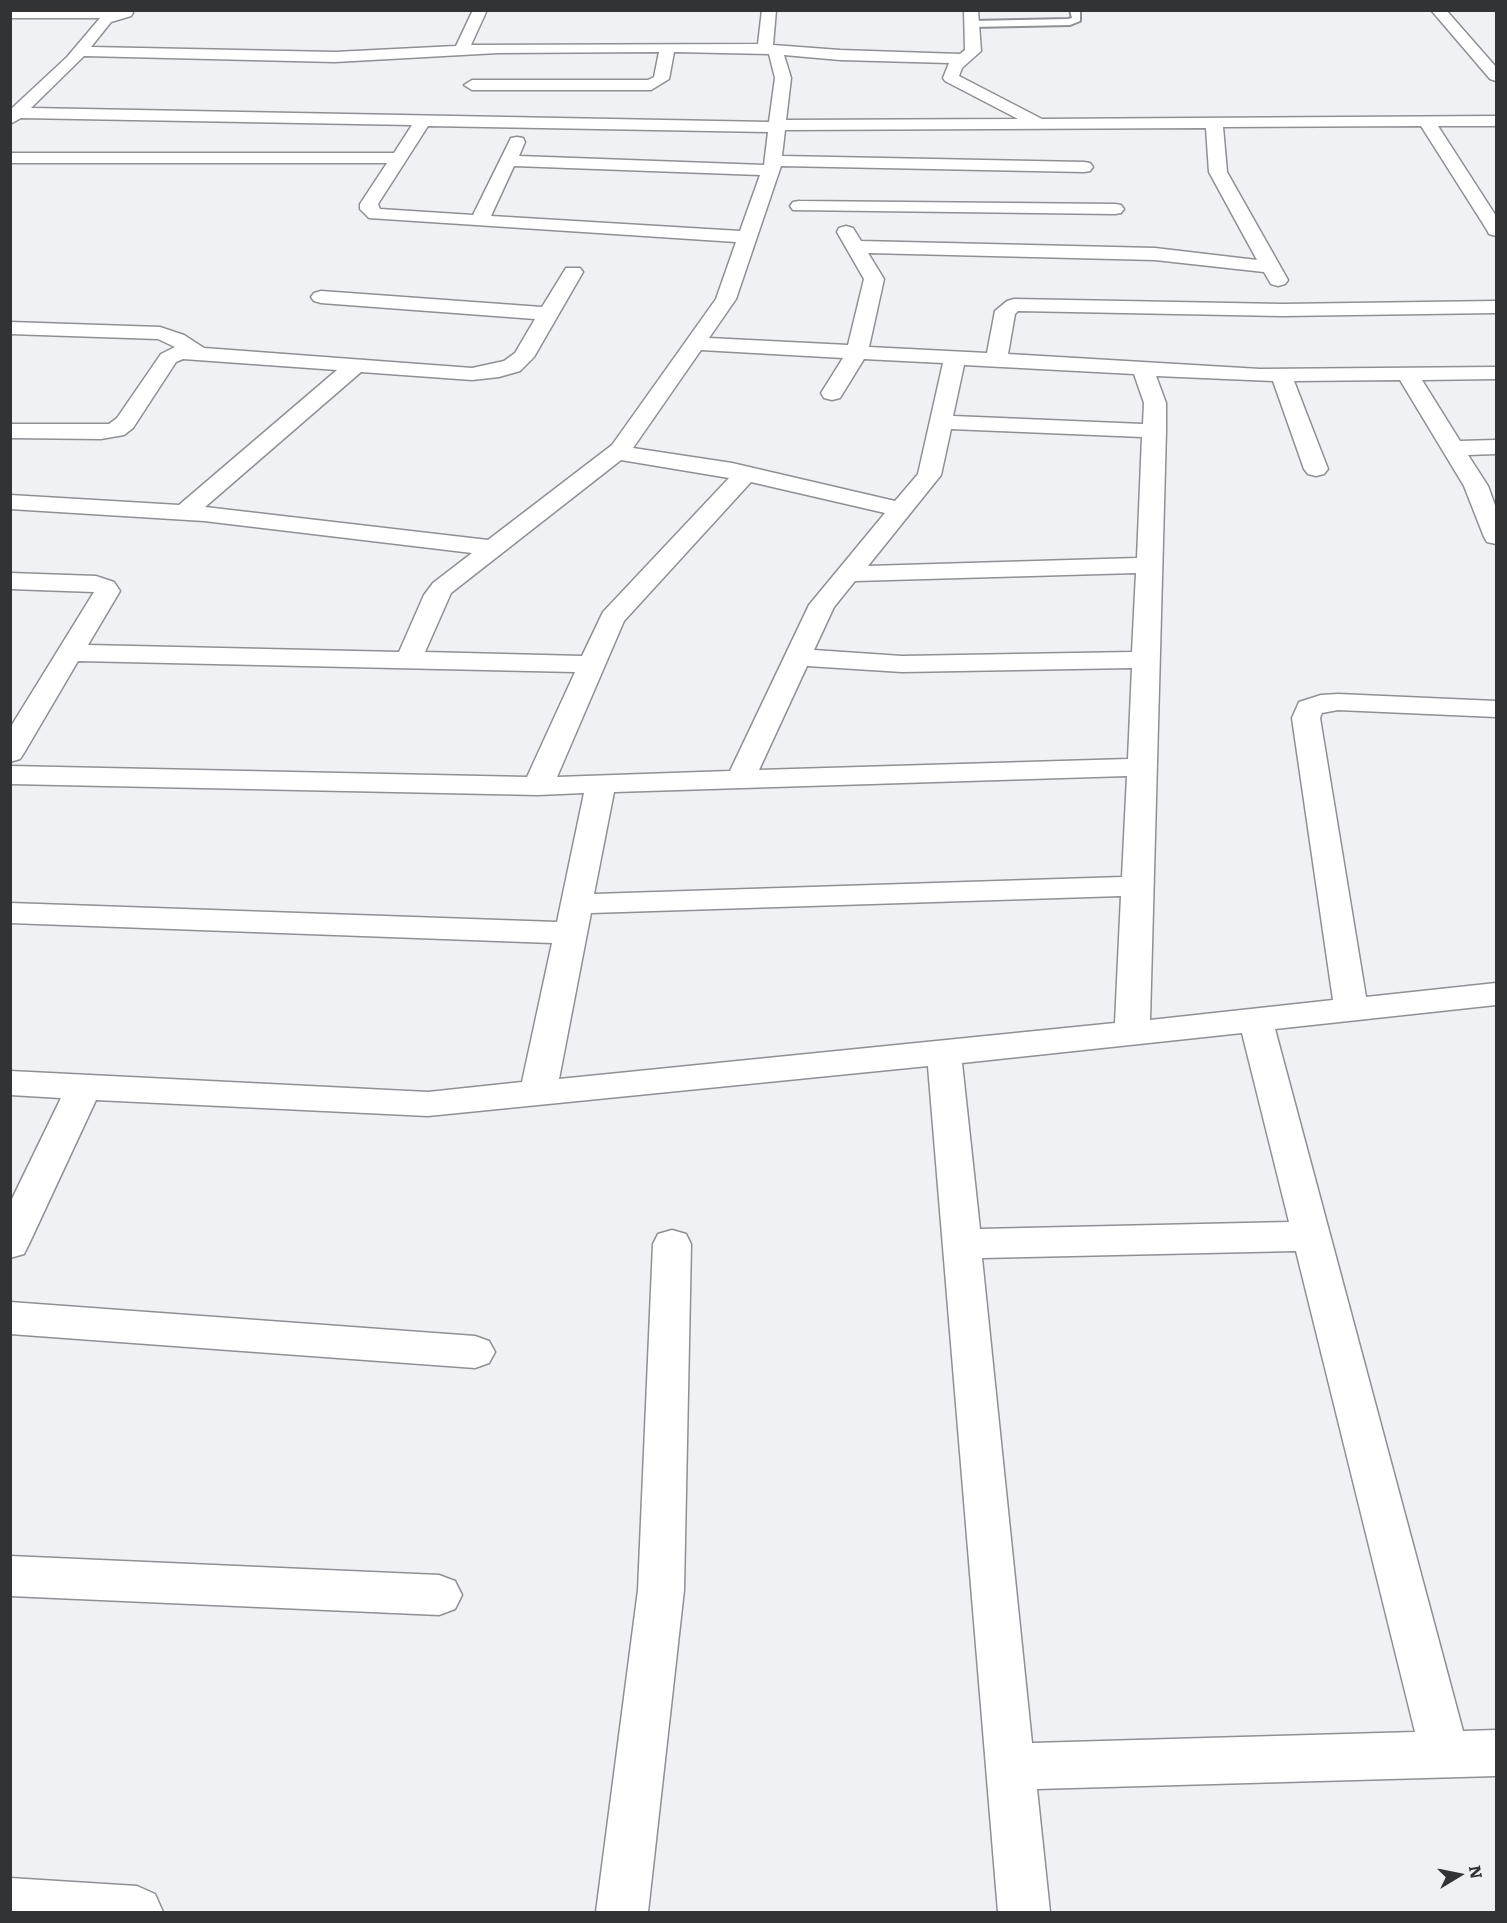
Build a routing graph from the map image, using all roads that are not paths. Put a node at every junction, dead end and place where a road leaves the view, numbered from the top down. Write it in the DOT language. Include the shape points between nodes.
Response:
graph roads {
  1 [pos="480,10"];
  2 [pos="769,10"];
  3 [pos="1075,10"];
  4 [pos="1438,10"];
  5 [pos="127,12"];
  6 [pos="10,14"];
  7 [pos="972,17"];
  8 [pos="667,47"];
  9 [pos="770,48"];
  10 [pos="469,49"];
  11 [pos="79,51"];
  12 [pos="964,59"];
  13 [pos="1497,76"];
  14 [pos="472,85"];
  15 [pos="22,86"];
  16 [pos="45,86"];
  17 [pos="14,116"];
  18 [pos="424,119"];
  19 [pos="448,120"];
  20 [pos="527,121"];
  21 [pos="1426,121"];
  22 [pos="1497,121"];
  23 [pos="1214,123"];
  24 [pos="1049,125"];
  25 [pos="777,126"];
  26 [pos="10,158"];
  27 [pos="398,158"];
  28 [pos="508,161"];
  29 [pos="772,165"];
  30 [pos="1084,167"];
  31 [pos="762,194"];
  32 [pos="799,206"];
  33 [pos="1489,208"];
  34 [pos="1115,209"];
  35 [pos="479,221"];
  36 [pos="1497,230"];
  37 [pos="748,237"];
  38 [pos="856,248"];
  39 [pos="1069,254"];
  40 [pos="1148,254"];
  41 [pos="1270,267"];
  42 [pos="573,273"];
  43 [pos="1069,288"];
  44 [pos="321,297"];
  45 [pos="1497,308"];
  46 [pos="1297,310"];
  47 [pos="548,314"];
  48 [pos="10,328"];
  49 [pos="695,343"];
  50 [pos="197,352"];
  51 [pos="857,353"];
  52 [pos="955,359"];
  53 [pos="996,361"];
  54 [pos="356,364"];
  55 [pos="1143,369"];
  56 [pos="1497,373"];
  57 [pos="1407,374"];
  58 [pos="1281,375"];
  59 [pos="832,393"];
  60 [pos="941,422"];
  61 [pos="1155,431"];
  62 [pos="13,434"];
  63 [pos="1497,447"];
  64 [pos="1453,448"];
  65 [pos="616,453"];
  66 [pos="1316,469"];
  67 [pos="738,472"];
  68 [pos="10,502"];
  69 [pos="901,510"];
  70 [pos="184,513"];
  71 [pos="1497,537"];
  72 [pos="493,548"];
  73 [pos="1149,566"];
  74 [pos="846,574"];
  75 [pos="10,581"];
  76 [pos="70,653"];
  77 [pos="797,657"];
  78 [pos="1146,660"];
  79 [pos="408,661"];
  80 [pos="590,664"];
  81 [pos="1497,709"];
  82 [pos="10,753"];
  83 [pos="1142,767"];
  84 [pos="10,775"];
  85 [pos="740,780"];
  86 [pos="601,784"];
  87 [pos="538,786"];
  88 [pos="1137,886"];
  89 [pos="10,913"];
  90 [pos="574,919"];
  91 [pos="1497,994"];
  92 [pos="1351,1009"];
  93 [pos="1256,1020"];
  94 [pos="1132,1033"];
  95 [pos="944,1053"];
  96 [pos="10,1083"];
  97 [pos="84,1086"];
  98 [pos="538,1093"];
  99 [pos="1311,1236"];
  100 [pos="10,1244"];
  101 [pos="672,1244"];
  102 [pos="962,1244"];
  103 [pos="10,1318"];
  104 [pos="475,1353"];
  105 [pos="10,1576"];
  106 [pos="439,1595"];
  107 [pos="1497,1753"];
  108 [pos="1445,1755"];
  109 [pos="1011,1767"];
  110 [pos="10,1904"];
  111 [pos="137,1912"];
  112 [pos="622,1912"];
  113 [pos="1024,1912"];
  1 -- 10 [label="street"];
  2 -- 9 [label="street"];
  3 -- 7 [label="lane" via="1077,19 1070,22"];
  4 -- 13 [label="street"];
  5 -- 6 [label="street"];
  5 -- 11 [label="street" via="106,19"];
  7 -- 12 [label="street" via="973,51"];
  8 -- 9 [label="street"];
  8 -- 10 [label="street"];
  8 -- 14 [label="street" via="662,79 651,85"];
  9 -- 12 [label="street" via="840,55"];
  9 -- 25 [label="street" via="783,78"];
  10 -- 11 [label="street" via="335,57"];
  10 -- 14 [label="street"];
  11 -- 16 [label="street"];
  12 -- 24 [label="street" via="953,68 952,80"];
  14 -- 19 [label="street"];
  15 -- 16 [label="street"];
  16 -- 17 [label="street"];
  17 -- 18 [label="street"];
  18 -- 19 [label="street"];
  18 -- 27 [label="street"];
  19 -- 20 [label="street"];
  20 -- 25 [label="street"];
  20 -- 28 [label="street"];
  21 -- 22 [label="street"];
  21 -- 23 [label="street"];
  21 -- 33 [label="street"];
  23 -- 24 [label="street"];
  23 -- 41 [label="street" via="1218,172"];
  24 -- 25 [label="street"];
  24 -- 30 [label="street"];
  25 -- 29 [label="street"];
  26 -- 27 [label="street"];
  27 -- 35 [label="street" via="369,204 375,214"];
  28 -- 29 [label="street"];
  28 -- 35 [label="street"];
  29 -- 30 [label="street"];
  29 -- 31 [label="street"];
  30 -- 34 [label="street"];
  31 -- 32 [label="street"];
  31 -- 37 [label="street"];
  32 -- 34 [label="street"];
  32 -- 38 [label="street" via="839,221"];
  33 -- 36 [label="street"];
  34 -- 40 [label="street"];
  35 -- 37 [label="street"];
  37 -- 49 [label="street" via="726,299"];
  38 -- 39 [label="street"];
  38 -- 51 [label="street" via="873,279"];
  39 -- 40 [label="street"];
  39 -- 43 [label="street"];
  40 -- 41 [label="street"];
  41 -- 46 [label="street"];
  42 -- 47 [label="street"];
  43 -- 46 [label="street"];
  43 -- 53 [label="street" via="1008,307"];
  44 -- 47 [label="street"];
  45 -- 46 [label="street"];
  47 -- 54 [label="street" via="523,357 499,371 472,374"];
  48 -- 50 [label="street" via="160,333"];
  49 -- 51 [label="street"];
  49 -- 65 [label="street"];
  50 -- 54 [label="street"];
  50 -- 62 [label="street" via="180,352 168,358 125,423 116,430"];
  51 -- 52 [label="street"];
  51 -- 59 [label="street"];
  52 -- 53 [label="street"];
  52 -- 60 [label="street"];
  53 -- 55 [label="street"];
  54 -- 70 [label="street"];
  55 -- 58 [label="street"];
  55 -- 61 [label="street" via="1155,403"];
  56 -- 57 [label="street"];
  57 -- 58 [label="street"];
  57 -- 64 [label="street"];
  58 -- 66 [label="street"];
  60 -- 61 [label="street"];
  60 -- 69 [label="street" via="929,475"];
  61 -- 73 [label="street"];
  63 -- 64 [label="street"];
  64 -- 71 [label="street" via="1476,486"];
  65 -- 67 [label="street"];
  65 -- 72 [label="street"];
  67 -- 69 [label="street"];
  67 -- 80 [label="street" via="741,479 612,618"];
  68 -- 70 [label="street"];
  69 -- 74 [label="street"];
  70 -- 72 [label="street"];
  72 -- 79 [label="street" via="436,595"];
  73 -- 74 [label="street"];
  73 -- 78 [label="street"];
  74 -- 77 [label="street" via="822,605"];
  75 -- 76 [label="street" via="105,587 105,596"];
  76 -- 79 [label="street"];
  76 -- 82 [label="street"];
  77 -- 78 [label="street" via="902,664"];
  77 -- 85 [label="street"];
  78 -- 83 [label="street"];
  79 -- 80 [label="street"];
  80 -- 87 [label="street"];
  81 -- 92 [label="street" via="1338,702 1309,708 1306,718"];
  83 -- 85 [label="street"];
  83 -- 88 [label="street"];
  84 -- 87 [label="street"];
  85 -- 86 [label="street"];
  86 -- 87 [label="street"];
  86 -- 90 [label="street"];
  88 -- 90 [label="street"];
  88 -- 94 [label="street"];
  89 -- 90 [label="street"];
  90 -- 98 [label="street"];
  91 -- 92 [label="street"];
  92 -- 93 [label="street"];
  93 -- 94 [label="street"];
  93 -- 99 [label="street"];
  94 -- 95 [label="street"];
  95 -- 98 [label="street"];
  95 -- 102 [label="street"];
  96 -- 97 [label="street"];
  97 -- 98 [label="street" via="428,1104"];
  97 -- 100 [label="street"];
  99 -- 102 [label="street"];
  99 -- 108 [label="street"];
  101 -- 112 [label="street" via="661,1590"];
  102 -- 109 [label="street"];
  103 -- 104 [label="street"];
  105 -- 106 [label="street"];
  107 -- 108 [label="street"];
  108 -- 109 [label="street"];
  109 -- 113 [label="street"];
  110 -- 111 [label="street"];
}
